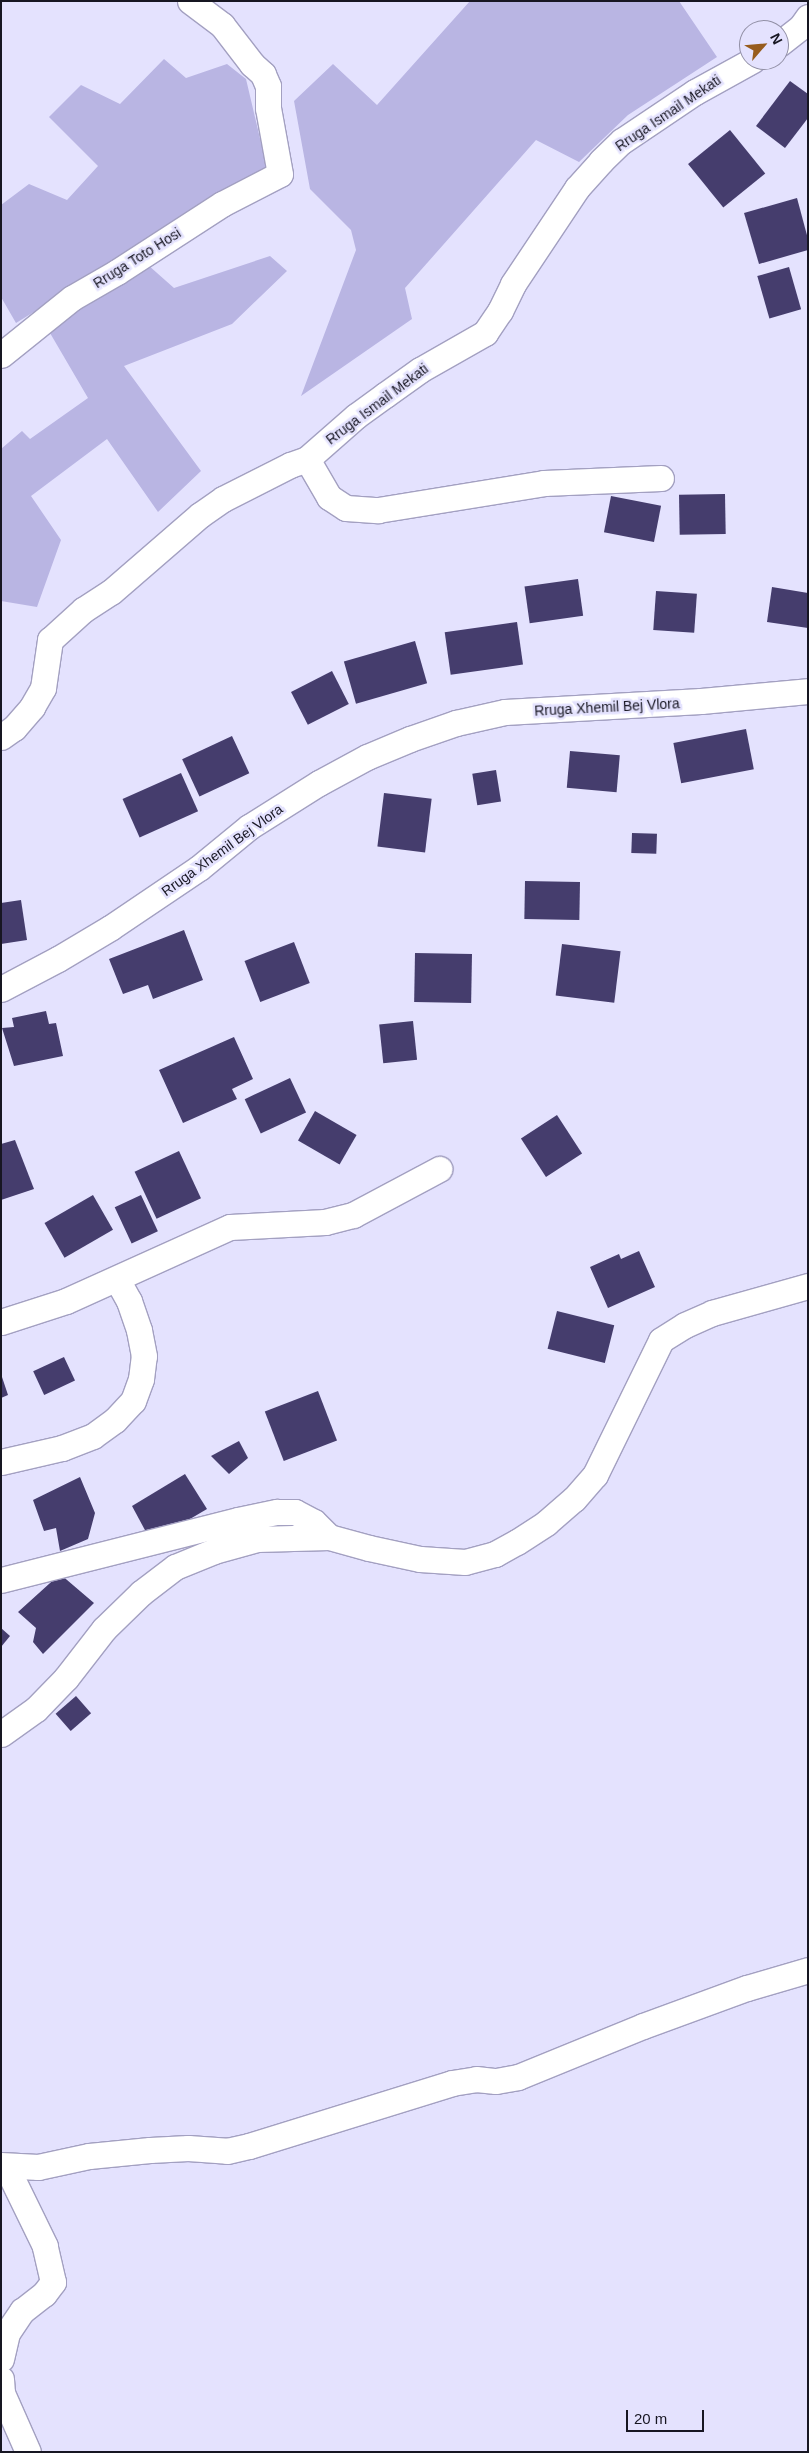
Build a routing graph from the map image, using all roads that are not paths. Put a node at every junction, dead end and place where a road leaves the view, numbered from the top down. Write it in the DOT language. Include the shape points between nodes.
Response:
graph roads {
  1 [pos="190,1"];
  2 [pos="808,17"];
  3 [pos="789,36"];
  4 [pos="739,68"];
  5 [pos="1,355"];
  6 [pos="307,460"];
  7 [pos="661,478"];
  8 [pos="808,691"];
  9 [pos="1,737"];
  10 [pos="1,989"];
  11 [pos="439,1168"];
  12 [pos="117,1279"];
  13 [pos="808,1286"];
  14 [pos="1,1322"];
  15 [pos="1,1462"];
  16 [pos="330,1536"];
  17 [pos="1,1580"];
  18 [pos="1,1734"];
  19 [pos="808,1970"];
  20 [pos="4,2165"];
  21 [pos="1,2359"];
  22 [pos="1,2379"];
  23 [pos="28,2452"];
  1 -- 5 [label="street, Rruga Toto Hosi" via="222,25 263,74 268,86 268,108 280,174 222,204 72,298"];
  2 -- 3 [label="street"];
  4 -- 6 [label="street, Rruga Ismail Mekati" via="695,92 622,141 577,188 513,284 485,333 420,370 356,416"];
  6 -- 7 [label="street" via="329,497 346,508 378,510 544,483"];
  6 -- 9 [label="street, Rruga Ismail Mekati" via="290,465 223,499 111,592 83,610 50,640 43,688 32,708"];
  8 -- 10 [label="street, Rruga Xhemil Bej Vlora" via="701,701 505,712 456,723 410,739 367,757 319,783 249,827 199,868 110,928"];
  11 -- 12 [label="street" via="353,1215 326,1222 230,1227"];
  12 -- 14 [label="street" via="66,1301"];
  12 -- 15 [label="street" via="129,1301 144,1356 142,1379 133,1401 93,1436 62,1448"];
  13 -- 16 [label="street" via="712,1313 685,1324 661,1340 595,1475 546,1524 495,1554 465,1562 420,1560"];
  16 -- 17 [label="street" via="296,1512 277,1512"];
  16 -- 18 [label="street" via="257,1539 214,1551 176,1567 104,1629 66,1678 36,1709"];
  19 -- 20 [label="street" via="747,1988 643,2026 518,2077 452,2083 250,2146 227,2151 188,2148 89,2156 38,2167"];
  20 -- 21 [label="street" via="45,2246 53,2282 44,2294 22,2311 8,2333"];
  22 -- 23 [label="street" via="2,2393"];
}
